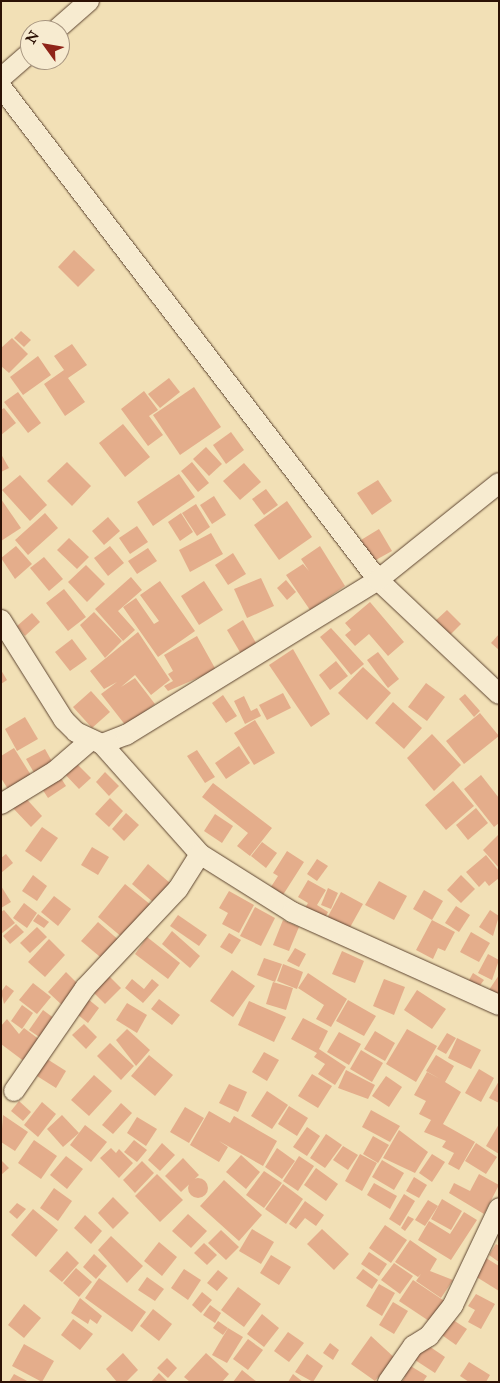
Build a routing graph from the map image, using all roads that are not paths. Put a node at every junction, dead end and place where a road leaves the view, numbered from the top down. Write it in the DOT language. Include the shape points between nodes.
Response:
graph roads {
  1 [pos="89,1"];
  2 [pos="67,20"];
  3 [pos="20,62"];
  4 [pos="1,78"];
  5 [pos="1,87"];
  6 [pos="499,483"];
  7 [pos="378,580"];
  8 [pos="1,620"];
  9 [pos="499,694"];
  10 [pos="96,742"];
  11 [pos="1,804"];
  12 [pos="200,854"];
  13 [pos="499,1005"];
  14 [pos="14,1090"];
  15 [pos="499,1208"];
  16 [pos="388,1382"];
  1 -- 2 [label="street"];
  3 -- 4 [label="street"];
  5 -- 7 [label="street"];
  6 -- 7 [label="street"];
  7 -- 9 [label="street"];
  7 -- 10 [label="street" via="126,735"];
  8 -- 10 [label="street" via="64,720"];
  10 -- 11 [label="street"];
  10 -- 12 [label="street"];
  12 -- 13 [label="street" via="292,912"];
  12 -- 14 [label="street" via="178,889 85,988"];
  15 -- 16 [label="street" via="453,1305 429,1336 413,1346"];
}
